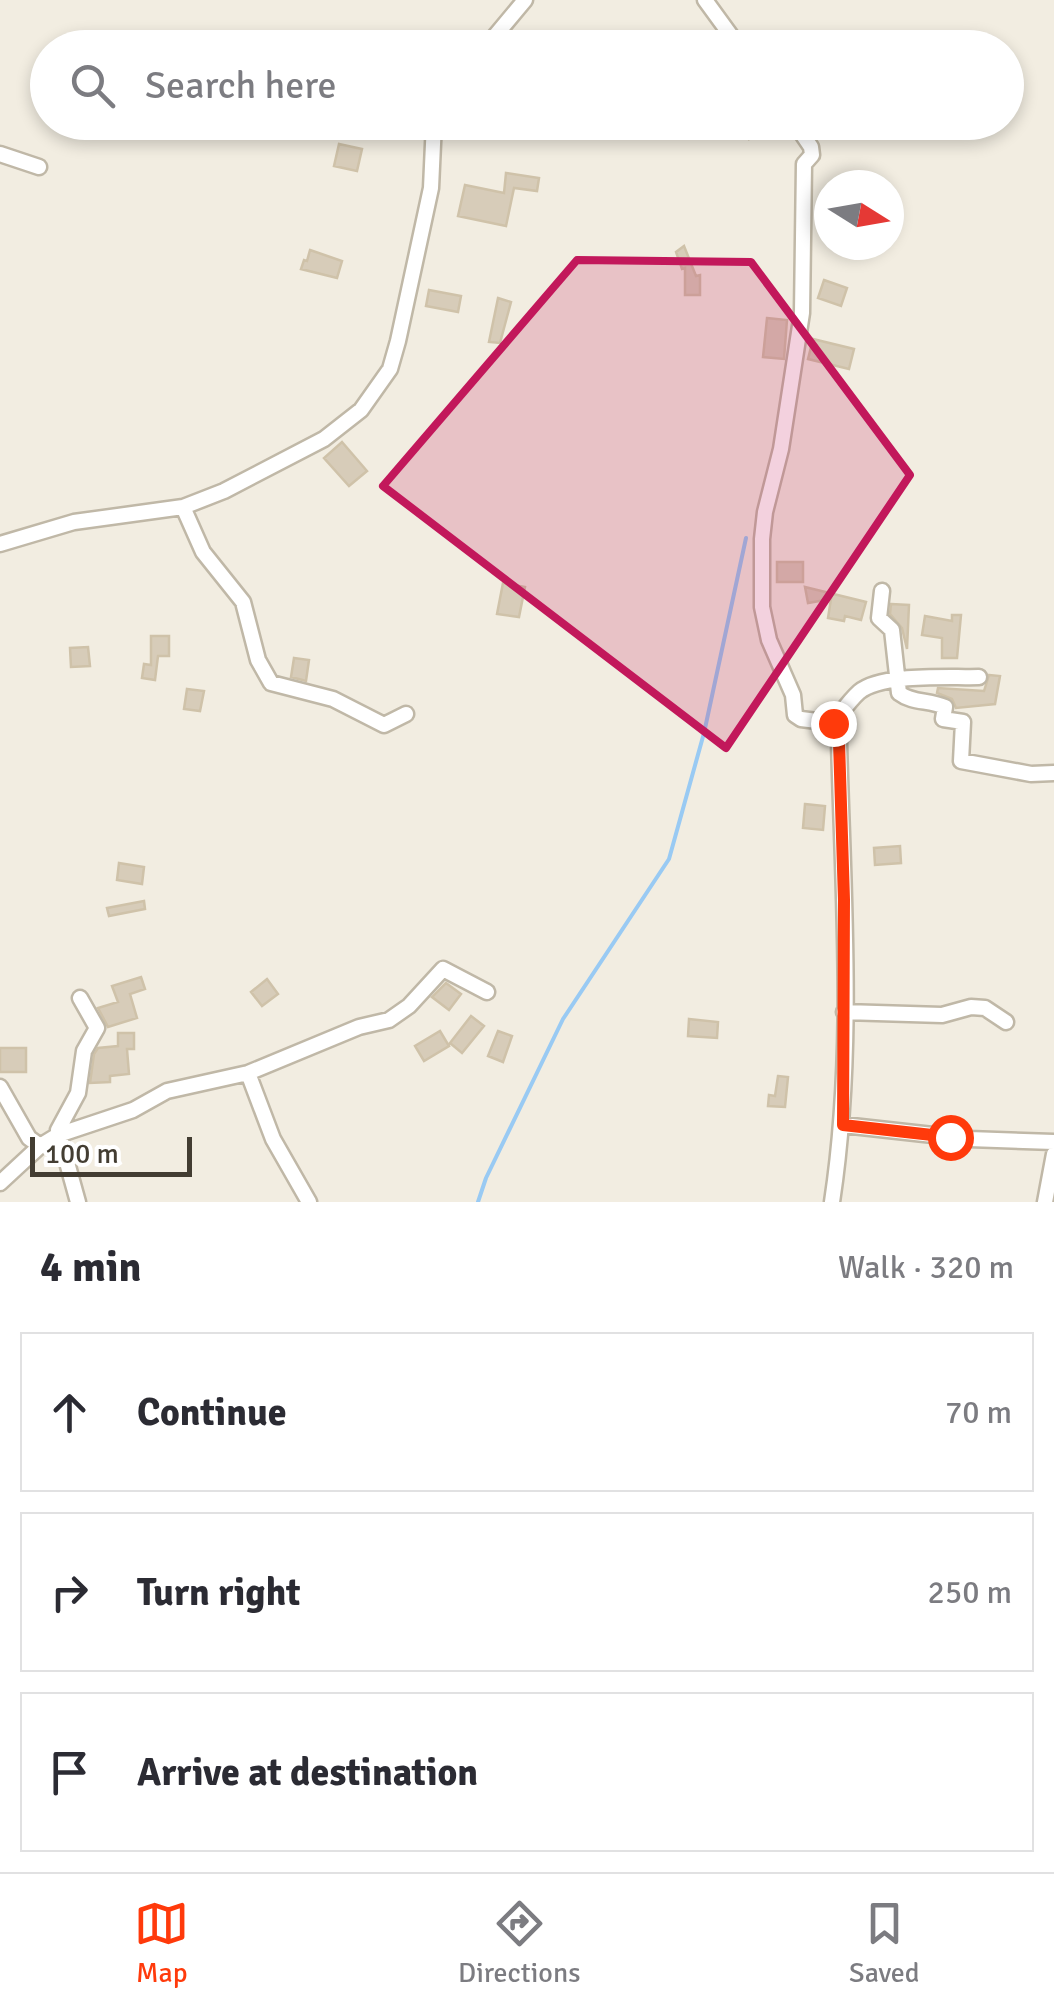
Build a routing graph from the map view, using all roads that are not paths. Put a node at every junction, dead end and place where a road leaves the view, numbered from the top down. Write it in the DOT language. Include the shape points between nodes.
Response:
graph roads {
  1 [pos="525,0"];
  2 [pos="705,0"];
  3 [pos="500,30"];
  4 [pos="727,30"];
  5 [pos="433,140"];
  6 [pos="808,140"];
  7 [pos="0,154"];
  8 [pos="39,167"];
  9 [pos="184,507"];
  10 [pos="0,544"];
  11 [pos="882,591"];
  12 [pos="979,677"];
  13 [pos="895,680"];
  14 [pos="406,714"];
  15 [pos="833,723"];
  16 [pos="1054,773"];
  17 [pos="487,992"];
  18 [pos="80,998"];
  19 [pos="844,1012"];
  20 [pos="1006,1022"];
  21 [pos="248,1073"];
  22 [pos="0,1086"];
  23 [pos="843,1125"];
  24 [pos="58,1135"];
  25 [pos="1054,1142"];
  26 [pos="40,1146"];
  27 [pos="1054,1154"];
  28 [pos="0,1183"];
  29 [pos="78,1202"];
  30 [pos="309,1202"];
  31 [pos="832,1202"];
  32 [pos="1045,1202"];
  1 -- 3 [label="street"];
  2 -- 4 [label="street"];
  5 -- 9 [label="street" via="432,188 398,341 379,389 324,440"];
  6 -- 15 [label="street" via="802,313 765,512 762,606 795,714"];
  7 -- 8 [label="street"];
  9 -- 10 [label="street" via="74,522"];
  9 -- 14 [label="street" via="202,552 244,602 258,660 271,683 333,699 384,725"];
  11 -- 13 [label="street" via="879,618 892,630"];
  12 -- 13 [label="street"];
  13 -- 15 [label="street" via="859,692"];
  13 -- 16 [label="street" via="908,700 932,701 945,707 943,720 963,722 965,764"];
  15 -- 19 [label="street" via="839,742"];
  17 -- 21 [label="street" via="442,969 389,1020"];
  18 -- 24 [label="street" via="97,1028"];
  19 -- 20 [label="street" via="942,1015 971,1007"];
  19 -- 23 [label="street"];
  21 -- 24 [label="street" via="167,1091"];
  21 -- 30 [label="street" via="272,1140"];
  22 -- 26 [label="street"];
  23 -- 25 [label="street"];
  23 -- 31 [label="street"];
  24 -- 26 [label="street"];
  24 -- 29 [label="street"];
  26 -- 28 [label="street"];
  27 -- 32 [label="street"];
}
